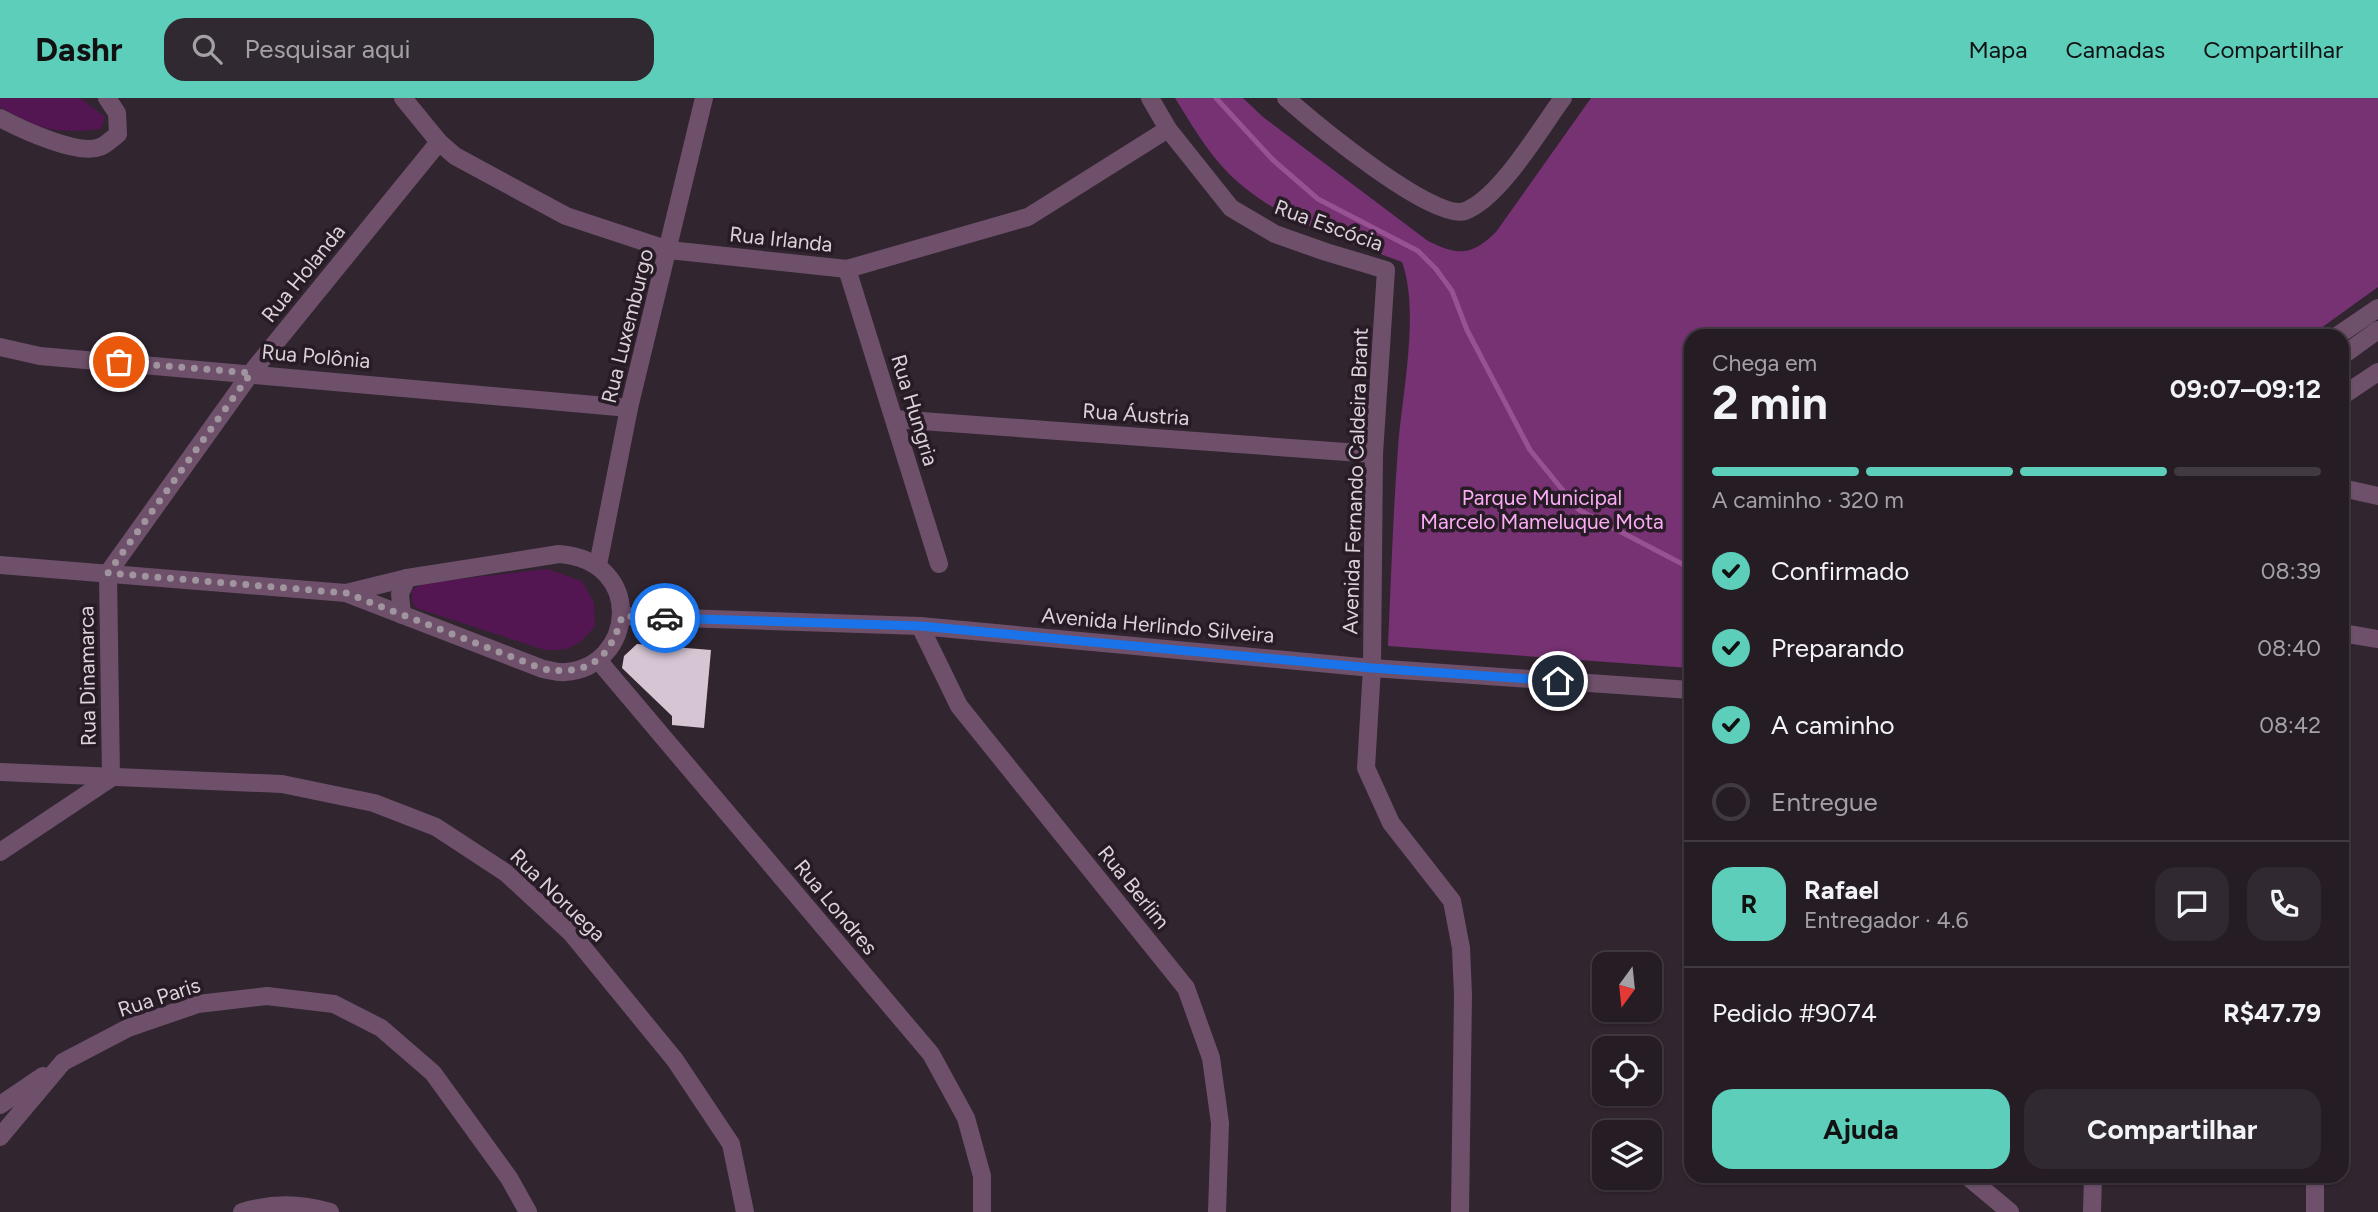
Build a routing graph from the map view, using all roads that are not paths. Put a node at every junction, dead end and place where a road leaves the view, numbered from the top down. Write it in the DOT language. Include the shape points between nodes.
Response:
graph roads {
  1 [pos="107,98"];
  2 [pos="403,98"];
  3 [pos="704,98"];
  4 [pos="1150,98"];
  5 [pos="1286,98"];
  6 [pos="1563,98"];
  7 [pos="0,118"];
  8 [pos="1168,129"];
  9 [pos="439,142"];
  10 [pos="669,250"];
  11 [pos="847,269"];
  12 [pos="1386,270"];
  13 [pos="2378,308"];
  14 [pos="2347,329"];
  15 [pos="2378,330"];
  16 [pos="0,346"];
  17 [pos="2349,351"];
  18 [pos="2378,372"];
  19 [pos="251,373"];
  20 [pos="2349,391"];
  21 [pos="629,408"];
  22 [pos="894,419"];
  23 [pos="1374,454"];
  24 [pos="2349,490"];
  25 [pos="2378,496"];
  26 [pos="939,564"];
  27 [pos="0,565"];
  28 [pos="598,565"];
  29 [pos="108,573"];
  30 [pos="407,578"];
  31 [pos="346,593"];
  32 [pos="402,615"];
  33 [pos="622,616"];
  34 [pos="920,626"];
  35 [pos="2349,635"];
  36 [pos="2378,639"];
  37 [pos="598,660"];
  38 [pos="1372,668"];
  39 [pos="1684,691"];
  40 [pos="0,772"];
  41 [pos="111,778"];
  42 [pos="0,852"];
  43 [pos="63,1062"];
  44 [pos="0,1105"];
  45 [pos="0,1137"];
  46 [pos="1975,1183"];
  47 [pos="2093,1183"];
  48 [pos="2315,1183"];
  49 [pos="242,1212"];
  50 [pos="330,1212"];
  51 [pos="528,1212"];
  52 [pos="745,1212"];
  53 [pos="982,1212"];
  54 [pos="1217,1212"];
  55 [pos="1460,1212"];
  56 [pos="2010,1212"];
  57 [pos="2092,1212"];
  58 [pos="2315,1212"];
  1 -- 7 [label="street" via="117,113 118,134 100,148 77,148"];
  2 -- 9 [label="street, Rua Irlanda"];
  3 -- 10 [label="street, Rua Luxemburgo"];
  4 -- 8 [label="street, Rua Escócia"];
  5 -- 6 [label="street" via="1335,141 1424,199 1442,209 1462,212 1496,189"];
  8 -- 11 [label="street, Rua Irlanda" via="1028,218"];
  8 -- 12 [label="street, Rua Escócia" via="1231,208 1275,234"];
  9 -- 10 [label="street, Rua Irlanda" via="455,156 566,216"];
  9 -- 19 [label="street, Rua Holanda"];
  10 -- 11 [label="street, Rua Irlanda"];
  10 -- 21 [label="street, Rua Luxemburgo"];
  11 -- 22 [label="street, Rua Hungria"];
  12 -- 23 [label="street, Avenida Fernando Caldeira Brant"];
  13 -- 14 [label="street"];
  15 -- 17 [label="street"];
  16 -- 19 [label="street, Rua Polônia" via="40,356"];
  18 -- 20 [label="street"];
  19 -- 21 [label="street, Rua Polônia"];
  19 -- 29 [label="street, Rua Holanda"];
  21 -- 28 [label="street, Rua Luxemburgo"];
  22 -- 23 [label="street, Rua Áustria"];
  22 -- 26 [label="street, Rua Hungria"];
  23 -- 38 [label="street, Avenida Fernando Caldeira Brant"];
  24 -- 25 [label="street"];
  27 -- 29 [label="street"];
  28 -- 30 [label="street" via="559,554"];
  28 -- 33 [label="street" via="619,593"];
  29 -- 31 [label="street"];
  29 -- 41 [label="street, Rua Dinamarca"];
  30 -- 31 [label="street"];
  30 -- 32 [label="street" via="400,594"];
  31 -- 32 [label="street"];
  32 -- 37 [label="street" via="543,669 565,672"];
  33 -- 34 [label="street, Avenida Herlindo Silveira"];
  33 -- 37 [label="street" via="616,637"];
  34 -- 38 [label="street, Avenida Herlindo Silveira"];
  34 -- 54 [label="street, Rua Berlim" via="959,706 1186,988 1211,1058 1220,1123"];
  35 -- 36 [label="street"];
  37 -- 53 [label="street, Rua Londres" via="931,1054 966,1118 982,1176"];
  38 -- 39 [label="street, Avenida Herlindo Silveira"];
  38 -- 55 [label="street, Avenida Fernando Caldeira Brant" via="1366,768 1391,823 1452,901 1461,948"];
  40 -- 41 [label="street, Rua Noruega"];
  41 -- 42 [label="street"];
  41 -- 52 [label="street, Rua Noruega" via="282,784 374,803 436,828 506,873 572,934 675,1060 731,1143"];
  43 -- 44 [label="street"];
  43 -- 45 [label="street, Rua Paris"];
  43 -- 51 [label="street, Rua Paris" via="128,1028 198,1004 267,996 334,1004 381,1028 433,1073"];
  46 -- 56 [label="street"];
  47 -- 57 [label="street"];
  48 -- 58 [label="street"];
  49 -- 50 [label="street" via="265,1205 307,1205"];
}
